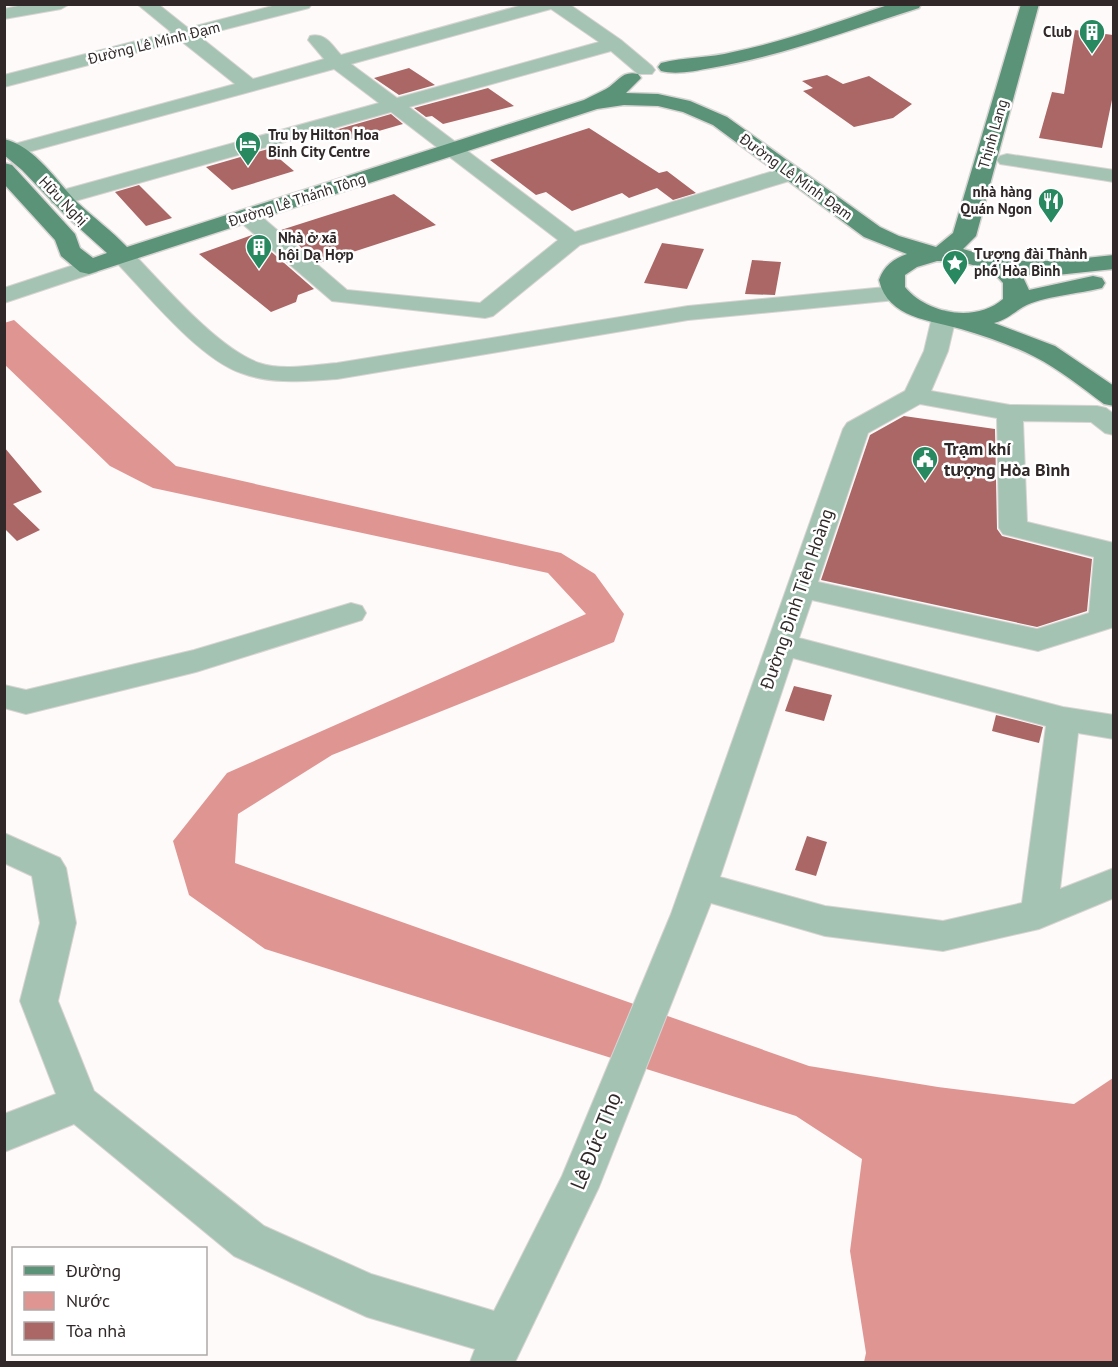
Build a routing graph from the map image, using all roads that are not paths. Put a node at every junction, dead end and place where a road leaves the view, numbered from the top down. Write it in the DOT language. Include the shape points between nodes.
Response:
graph roads {
  1 [pos="61,4"];
  2 [pos="146,4"];
  3 [pos="1030,4"];
  4 [pos="1048,4"];
  5 [pos="907,5"];
  6 [pos="289,6"];
  7 [pos="561,6"];
  8 [pos="4,14"];
  9 [pos="183,35"];
  10 [pos="317,40"];
  11 [pos="614,44"];
  12 [pos="740,59"];
  13 [pos="337,62"];
  14 [pos="668,68"];
  15 [pos="638,74"];
  16 [pos="4,81"];
  17 [pos="249,85"];
  18 [pos="704,86"];
  19 [pos="658,100"];
  20 [pos="591,104"];
  21 [pos="393,105"];
  22 [pos="720,121"];
  23 [pos="452,149"];
  24 [pos="8,155"];
  25 [pos="1007,160"];
  26 [pos="791,173"];
  27 [pos="1113,176"];
  28 [pos="1001,183"];
  29 [pos="60,198"];
  30 [pos="246,216"];
  31 [pos="872,232"];
  32 [pos="572,240"];
  33 [pos="937,254"];
  34 [pos="123,256"];
  35 [pos="992,257"];
  36 [pos="1113,262"];
  37 [pos="89,267"];
  38 [pos="1113,281"];
  39 [pos="894,285"];
  40 [pos="4,296"];
  41 [pos="1012,304"];
  42 [pos="948,318"];
  43 [pos="1046,352"];
  44 [pos="916,396"];
  45 [pos="1113,398"];
  46 [pos="1010,413"];
  47 [pos="1113,427"];
  48 [pos="801,588"];
  49 [pos="351,613"];
  50 [pos="781,644"];
  51 [pos="5,696"];
  52 [pos="1063,719"];
  53 [pos="1113,727"];
  54 [pos="4,847"];
  55 [pos="1113,882"];
  56 [pos="694,899"];
  57 [pos="1039,914"];
  58 [pos="79,1103"];
  59 [pos="4,1133"];
  60 [pos="498,1349"];
  1 -- 8 [label="street"];
  2 -- 9 [label="street"];
  3 -- 33 [label="main road, Thịnh Lang" via="964,236 954,247"];
  4 -- 25 [label="main road, Thịnh Lang"];
  5 -- 12 [label="main road"];
  6 -- 9 [label="street, Đường Lê Minh Đạm"];
  7 -- 11 [label="street"];
  7 -- 13 [label="street"];
  9 -- 16 [label="street, Đường Lê Minh Đạm"];
  9 -- 17 [label="street"];
  10 -- 13 [label="street"];
  11 -- 15 [label="street"];
  11 -- 21 [label="street"];
  12 -- 14 [label="main road"];
  12 -- 18 [label="main road" via="714,73"];
  13 -- 17 [label="street"];
  13 -- 21 [label="street"];
  14 -- 15 [label="main road"];
  14 -- 18 [label="main road" via="690,72"];
  15 -- 19 [label="main road" via="629,83 631,89"];
  15 -- 20 [label="main road, Đường Lê Thánh Tông" via="614,93"];
  17 -- 24 [label="street"];
  18 -- 19 [label="main road" via="683,99"];
  18 -- 22 [label="main road" via="705,102"];
  19 -- 20 [label="main road, Đường Lê Thánh Tông" via="624,99"];
  19 -- 22 [label="main road"];
  20 -- 23 [label="main road, Đường Lê Thánh Tông"];
  21 -- 23 [label="street"];
  21 -- 29 [label="street"];
  22 -- 26 [label="main road, Đường Lê Minh Đạm"];
  23 -- 30 [label="main road, Đường Lê Thánh Tông"];
  23 -- 32 [label="street"];
  24 -- 29 [label="main road, Hữu Nghị"];
  24 -- 37 [label="main road, Hữu Nghị" via="67,239 69,251"];
  25 -- 27 [label="street"];
  25 -- 28 [label="main road, Thịnh Lang"];
  26 -- 31 [label="main road, Đường Lê Minh Đạm"];
  26 -- 32 [label="street"];
  29 -- 34 [label="main road, Hữu Nghị"];
  30 -- 32 [label="street" via="340,296 485,311"];
  30 -- 34 [label="main road, Đường Lê Thánh Tông"];
  31 -- 33 [label="main road, Đường Lê Minh Đạm"];
  31 -- 39 [label="main road, Đường Lê Minh Đạm" via="886,254"];
  33 -- 35 [label="main road"];
  33 -- 39 [label="main road" via="905,262 897,269"];
  34 -- 37 [label="main road, Đường Lê Thánh Tông"];
  34 -- 39 [label="street" via="231,358 248,368 273,372 337,370 688,313"];
  35 -- 36 [label="main road" via="1057,268"];
  35 -- 41 [label="main road" via="1015,285 1017,294"];
  37 -- 40 [label="street, Đường Lê Thánh Tông"];
  38 -- 41 [label="main road" via="1065,287"];
  39 -- 42 [label="main road" via="915,308"];
  41 -- 42 [label="main road" via="987,317"];
  41 -- 43 [label="main road" via="1025,329"];
  42 -- 43 [label="main road" via="1007,335"];
  42 -- 44 [label="street"];
  43 -- 45 [label="main road"];
  44 -- 46 [label="street"];
  44 -- 48 [label="street, Đường Đinh Tiên Hoàng" via="856,429"];
  46 -- 47 [label="street" via="1097,414"];
  46 -- 48 [label="street" via="1013,528 1109,551 1104,619 1038,640"];
  48 -- 50 [label="street, Đường Đinh Tiên Hoàng"];
  49 -- 51 [label="street" via="195,661 27,702"];
  50 -- 52 [label="street"];
  50 -- 56 [label="street, Đường Đinh Tiên Hoàng"];
  52 -- 53 [label="street"];
  52 -- 57 [label="street"];
  54 -- 58 [label="street" via="48,868 58,923 39,1001"];
  55 -- 57 [label="street"];
  56 -- 57 [label="street" via="943,936"];
  56 -- 60 [label="street, Lê Đức Thọ" via="578,1187"];
  58 -- 59 [label="street"];
  58 -- 60 [label="street" via="249,1241"];
}
